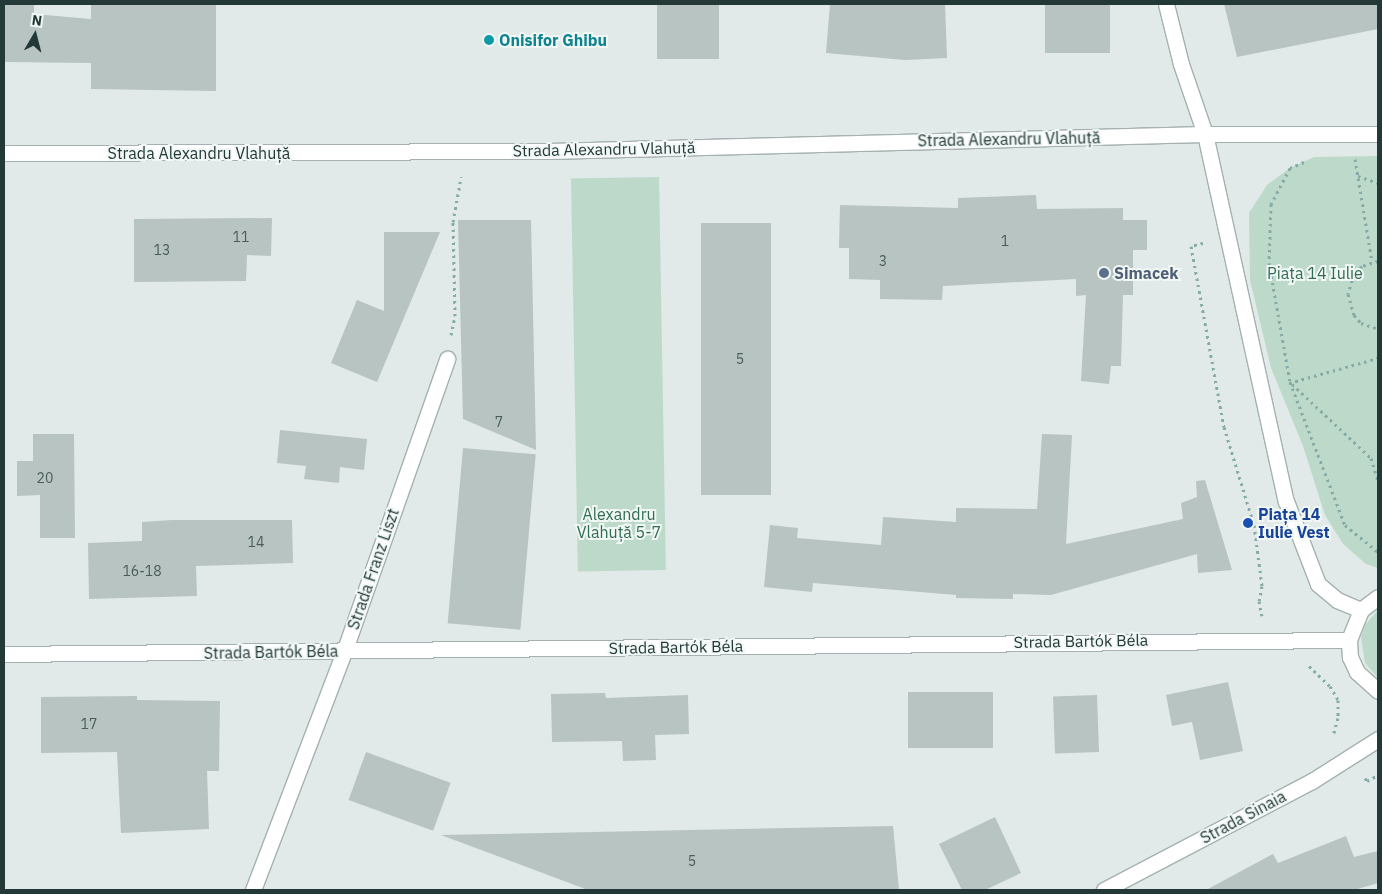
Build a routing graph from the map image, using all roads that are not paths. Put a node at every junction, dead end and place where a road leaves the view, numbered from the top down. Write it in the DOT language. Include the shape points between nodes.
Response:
graph roads {
  1 [pos="1166,4"];
  2 [pos="1205,134"];
  3 [pos="1378,134"];
  4 [pos="4,153"];
  5 [pos="447,359"];
  6 [pos="1378,597"];
  7 [pos="1361,610"];
  8 [pos="1349,640"];
  9 [pos="344,652"];
  10 [pos="4,654"];
  11 [pos="1378,690"];
  12 [pos="1378,739"];
  13 [pos="253,890"];
  14 [pos="1104,890"];
  1 -- 2 [label="street" via="1181,64"];
  2 -- 3 [label="street"];
  2 -- 4 [label="street, Strada Alexandru Vlahuță" via="466,152"];
  2 -- 7 [label="street" via="1286,501 1318,584 1337,600"];
  5 -- 9 [label="street, Strada Franz Liszt"];
  6 -- 7 [label="street"];
  7 -- 8 [label="street"];
  8 -- 9 [label="street, Strada Bartók Béla"];
  8 -- 11 [label="street" via="1350,657 1357,672"];
  9 -- 10 [label="street, Strada Bartók Béla"];
  9 -- 13 [label="street, Strada Franz Liszt"];
  12 -- 14 [label="street, Strada Sinaia" via="1350,760"];
}
